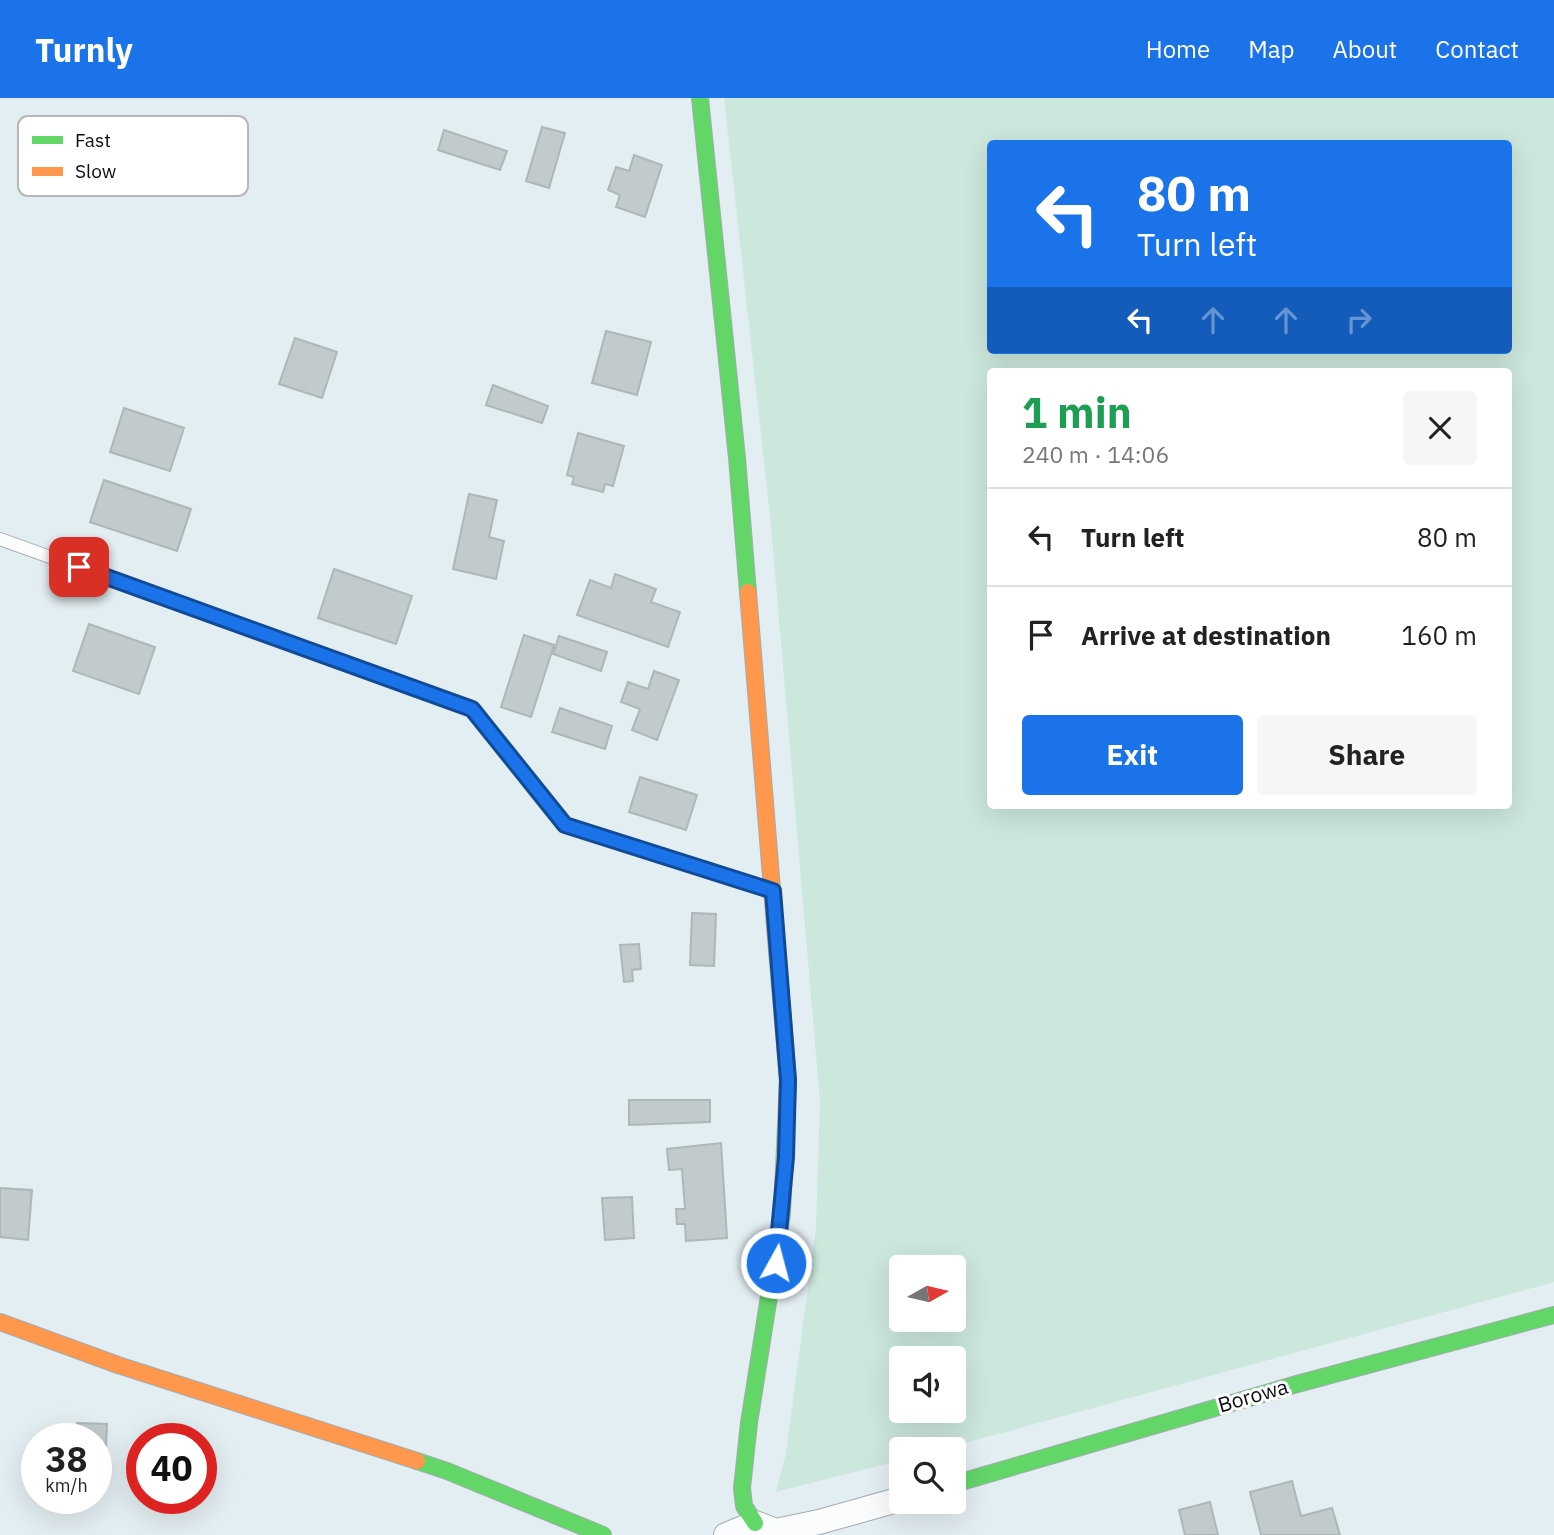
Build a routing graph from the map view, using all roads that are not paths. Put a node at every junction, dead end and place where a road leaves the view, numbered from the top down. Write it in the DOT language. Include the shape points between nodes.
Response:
graph roads {
  1 [pos="700,98"];
  2 [pos="0,539"];
  3 [pos="773,891"];
  4 [pos="1554,1315"];
  5 [pos="0,1322"];
  6 [pos="966,1481"];
  7 [pos="889,1502"];
  8 [pos="755,1522"];
  9 [pos="603,1535"];
  10 [pos="726,1535"];
  1 -- 3 [label="street" via="737,458"];
  2 -- 3 [label="lane" via="472,709 565,825"];
  3 -- 8 [label="street" via="788,1080 786,1157 776,1263 742,1488 744,1506"];
  4 -- 6 [label="street, Borowa"];
  5 -- 9 [label="street" via="447,1471"];
  7 -- 8 [label="street" via="776,1531"];
  8 -- 10 [label="street"];
}
